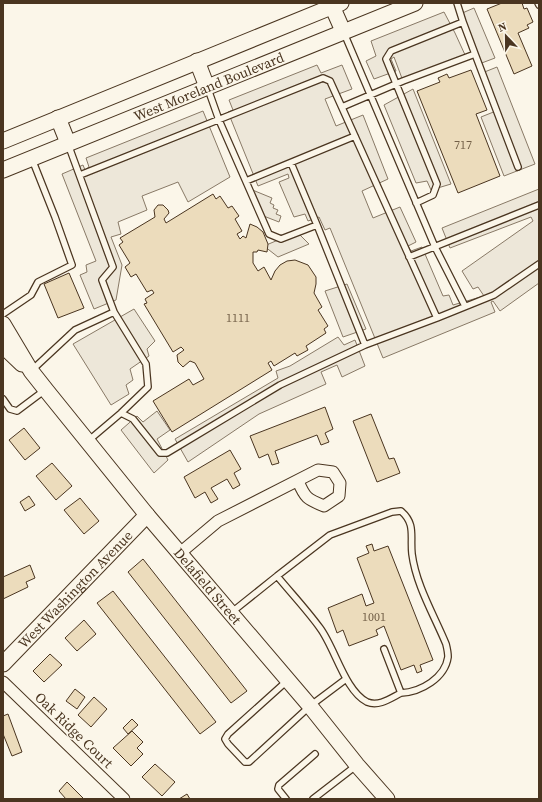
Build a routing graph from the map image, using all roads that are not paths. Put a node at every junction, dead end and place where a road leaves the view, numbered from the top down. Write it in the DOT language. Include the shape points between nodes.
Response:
graph roads {
  1 [pos="414,3"];
  2 [pos="457,3"];
  3 [pos="336,5"];
  4 [pos="463,22"];
  5 [pos="343,31"];
  6 [pos="475,54"];
  7 [pos="197,61"];
  8 [pos="396,84"];
  9 [pos="207,87"];
  10 [pos="370,95"];
  11 [pos="342,108"];
  12 [pos="58,118"];
  13 [pos="219,120"];
  14 [pos="355,136"];
  15 [pos="3,141"];
  16 [pos="68,143"];
  17 [pos="32,158"];
  18 [pos="291,163"];
  19 [pos="4,166"];
  20 [pos="518,167"];
  21 [pos="80,176"];
  22 [pos="246,181"];
  23 [pos="416,203"];
  24 [pos="539,205"];
  25 [pos="317,225"];
  26 [pos="435,247"];
  27 [pos="409,257"];
  28 [pos="539,264"];
  29 [pos="465,306"];
  30 [pos="114,312"];
  31 [pos="3,314"];
  32 [pos="437,318"];
  33 [pos="3,324"];
  34 [pos="365,345"];
  35 [pos="3,346"];
  36 [pos="31,371"];
  37 [pos="46,390"];
  38 [pos="3,399"];
  39 [pos="122,413"];
  40 [pos="88,441"];
  41 [pos="298,481"];
  42 [pos="147,514"];
  43 [pos="180,553"];
  44 [pos="277,576"];
  45 [pos="231,613"];
  46 [pos="384,649"];
  47 [pos="3,664"];
  48 [pos="346,679"];
  49 [pos="288,680"];
  50 [pos="3,682"];
  51 [pos="401,693"];
  52 [pos="310,706"];
  53 [pos="315,754"];
  54 [pos="357,765"];
  55 [pos="124,799"];
  56 [pos="286,799"];
  57 [pos="313,799"];
  58 [pos="387,799"];
  1 -- 5 [label="street, West Moreland Boulevard"];
  2 -- 4 [label="lane"];
  3 -- 5 [label="street"];
  3 -- 7 [label="street, West Moreland Boulevard"];
  4 -- 6 [label="lane"];
  4 -- 8 [label="lane" via="391,51 386,59"];
  5 -- 9 [label="street, West Moreland Boulevard"];
  5 -- 10 [label="lane"];
  6 -- 8 [label="lane"];
  6 -- 20 [label="lane"];
  7 -- 9 [label="street"];
  7 -- 12 [label="street, West Moreland Boulevard"];
  8 -- 10 [label="lane"];
  8 -- 23 [label="lane" via="437,184 433,195"];
  9 -- 13 [label="lane"];
  9 -- 16 [label="street, West Moreland Boulevard"];
  10 -- 11 [label="lane"];
  10 -- 23 [label="lane"];
  11 -- 13 [label="lane" via="330,81 323,78"];
  11 -- 14 [label="lane"];
  12 -- 15 [label="street, West Moreland Boulevard"];
  12 -- 16 [label="street"];
  13 -- 21 [label="lane"];
  13 -- 22 [label="lane"];
  14 -- 18 [label="lane"];
  14 -- 27 [label="lane"];
  16 -- 17 [label="street, West Moreland Boulevard"];
  16 -- 21 [label="lane"];
  17 -- 19 [label="street, West Moreland Boulevard"];
  17 -- 31 [label="lane" via="72,265 38,282 31,295"];
  18 -- 22 [label="lane"];
  18 -- 25 [label="lane"];
  21 -- 30 [label="lane" via="113,267 102,280"];
  22 -- 25 [label="lane" via="269,234 281,239"];
  23 -- 26 [label="lane"];
  24 -- 26 [label="lane"];
  25 -- 34 [label="lane"];
  26 -- 27 [label="lane"];
  26 -- 29 [label="lane"];
  27 -- 32 [label="lane"];
  28 -- 29 [label="lane" via="494,295"];
  29 -- 32 [label="lane"];
  30 -- 36 [label="lane" via="75,330"];
  30 -- 39 [label="lane" via="146,364 148,387"];
  32 -- 34 [label="lane"];
  33 -- 36 [label="street, Delafield Street"];
  34 -- 39 [label="lane" via="280,385 166,453 160,453 133,419"];
  35 -- 36 [label="street, Delafield Street"];
  36 -- 37 [label="street, Delafield Street"];
  37 -- 38 [label="lane" via="17,411 10,409"];
  37 -- 40 [label="street, Delafield Street"];
  39 -- 40 [label="lane"];
  40 -- 42 [label="street, Delafield Street"];
  41 -- 43 [label="street" via="218,521"];
  42 -- 43 [label="street, Delafield Street"];
  42 -- 47 [label="street, West Washington Avenue"];
  43 -- 45 [label="street, Delafield Street"];
  44 -- 45 [label="lane"];
  44 -- 48 [label="lane" via="320,628"];
  44 -- 51 [label="lane" via="330,535 401,511 410,521 416,572 446,644 448,656 441,672 427,685 412,692"];
  45 -- 49 [label="street, Delafield Street"];
  46 -- 51 [label="lane"];
  48 -- 51 [label="lane" via="359,696 368,702 378,704"];
  48 -- 52 [label="lane"];
  49 -- 52 [label="street, Delafield Street"];
  49 -- 52 [label="lane" via="228,734 225,739 228,744 245,762 249,762"];
  50 -- 55 [label="street, Oak Ridge Court"];
  52 -- 54 [label="street, Delafield Street"];
  53 -- 56 [label="lane" via="279,785 278,789"];
  54 -- 57 [label="lane"];
  54 -- 58 [label="street, Delafield Street"];
}
